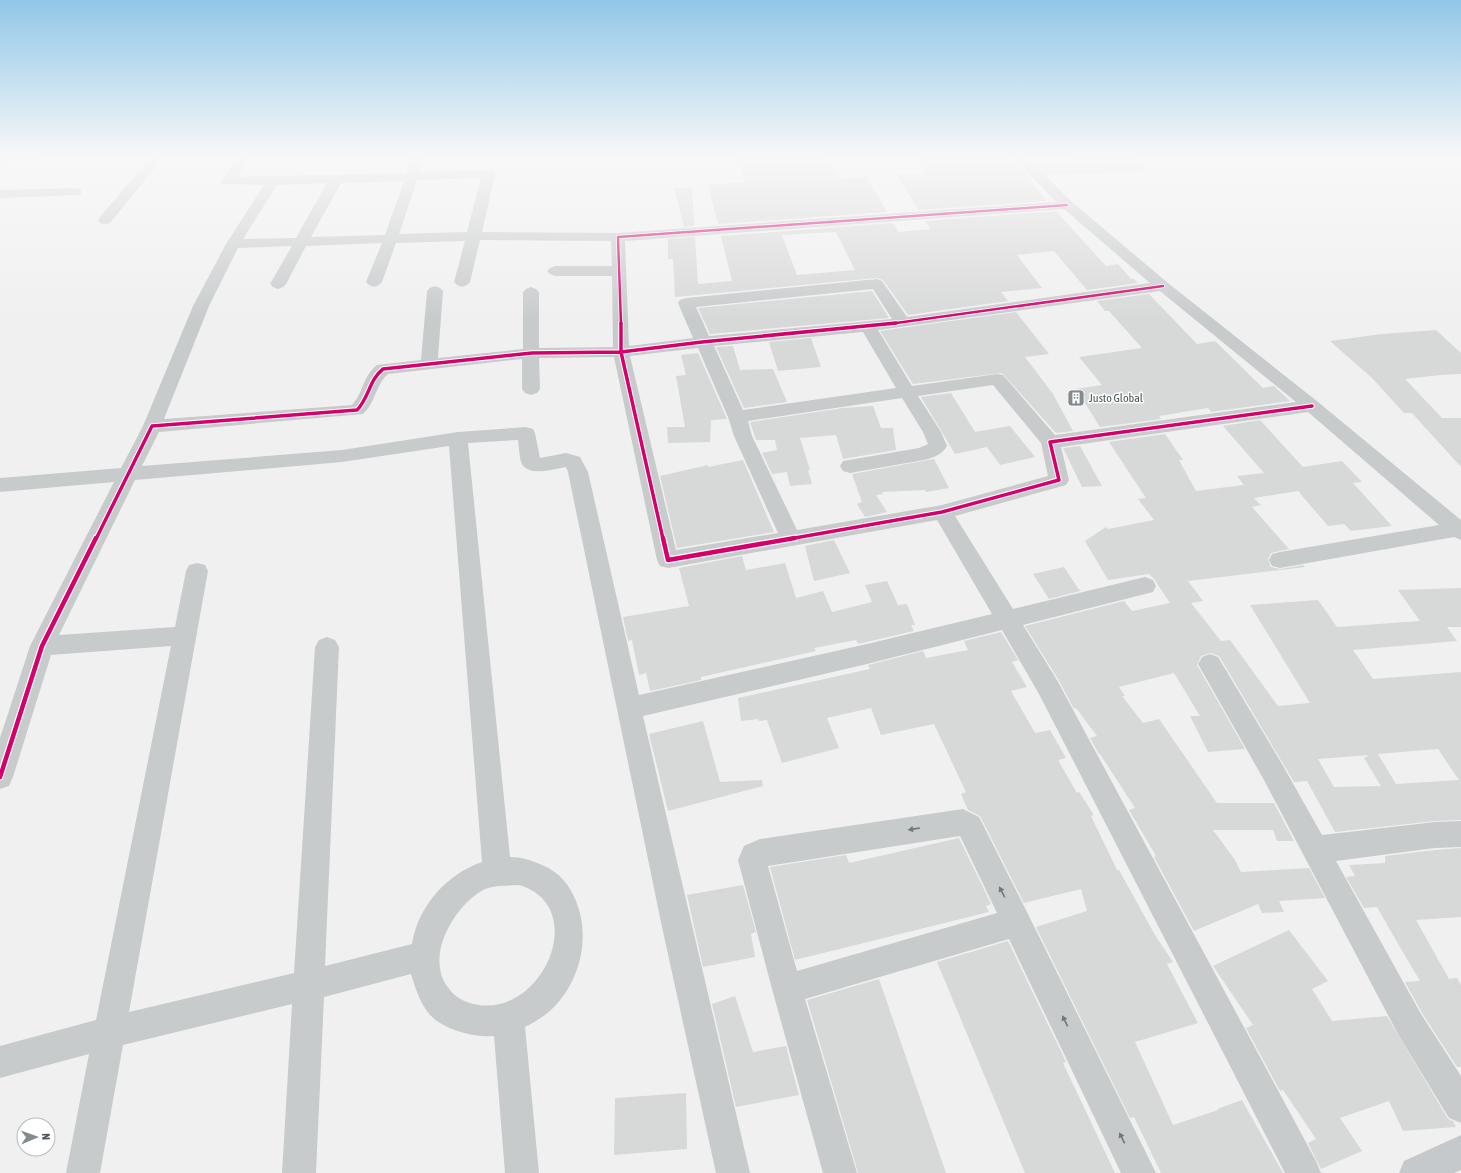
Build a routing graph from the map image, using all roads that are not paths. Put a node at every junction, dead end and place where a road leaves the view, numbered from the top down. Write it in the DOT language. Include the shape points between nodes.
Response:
graph roads {
  1 [pos="112,212"];
  2 [pos="253,212"];
  3 [pos="318,212"];
  4 [pos="400,212"];
  5 [pos="480,212"];
  6 [pos="975,212"];
  7 [pos="1075,212"];
  8 [pos="105,220"];
  9 [pos="474,236"];
  10 [pos="391,238"];
  11 [pos="618,238"];
  12 [pos="301,241"];
  13 [pos="233,244"];
  14 [pos="555,271"];
  15 [pos="620,271"];
  16 [pos="374,282"];
  17 [pos="462,282"];
  18 [pos="278,284"];
  19 [pos="1163,286"];
  20 [pos="435,291"];
  21 [pos="531,292"];
  22 [pos="902,321"];
  23 [pos="868,326"];
  24 [pos="702,342"];
  25 [pos="621,352"];
  26 [pos="532,353"];
  27 [pos="429,364"];
  28 [pos="531,388"];
  29 [pos="907,392"];
  30 [pos="1312,406"];
  31 [pos="737,417"];
  32 [pos="152,426"];
  33 [pos="458,438"];
  34 [pos="1050,442"];
  35 [pos="850,466"];
  36 [pos="128,475"];
  37 [pos="0,485"];
  38 [pos="942,512"];
  39 [pos="1459,530"];
  40 [pos="791,539"];
  41 [pos="1280,560"];
  42 [pos="197,571"];
  43 [pos="1145,586"];
  44 [pos="1008,620"];
  45 [pos="185,636"];
  46 [pos="42,646"];
  47 [pos="327,647"];
  48 [pos="1210,664"];
  49 [pos="630,708"];
  50 [pos="0,777"];
  51 [pos="1461,834"];
  52 [pos="1315,850"];
  53 [pos="497,872"];
  54 [pos="1017,922"];
  55 [pos="425,955"];
  56 [pos="309,984"];
  57 [pos="787,989"];
  58 [pos="508,1018"];
  59 [pos="110,1032"];
  60 [pos="0,1062"];
  61 [pos="1461,1106"];
  62 [pos="1461,1152"];
  63 [pos="83,1173"];
  64 [pos="299,1173"];
  65 [pos="522,1173"];
  66 [pos="733,1173"];
  67 [pos="840,1173"];
  68 [pos="1139,1173"];
  69 [pos="1304,1173"];
  70 [pos="1416,1173"];
  1 -- 8 [label="street"];
  2 -- 13 [label="street"];
  3 -- 12 [label="street"];
  4 -- 10 [label="street"];
  5 -- 9 [label="street"];
  6 -- 11 [label="street"];
  7 -- 19 [label="street"];
  9 -- 10 [label="street"];
  9 -- 11 [label="street"];
  9 -- 17 [label="street"];
  10 -- 12 [label="street"];
  10 -- 16 [label="street"];
  11 -- 15 [label="street"];
  12 -- 13 [label="street"];
  12 -- 18 [label="street"];
  13 -- 32 [label="street" via="201,306"];
  14 -- 15 [label="street"];
  15 -- 25 [label="street"];
  19 -- 22 [label="street"];
  19 -- 30 [label="street"];
  20 -- 27 [label="street"];
  21 -- 26 [label="street"];
  22 -- 23 [label="street"];
  22 -- 24 [label="street" via="877,284 686,303"];
  23 -- 24 [label="street"];
  23 -- 29 [label="street"];
  24 -- 25 [label="street"];
  24 -- 31 [label="street"];
  25 -- 26 [label="street"];
  25 -- 40 [label="street" via="668,560"];
  26 -- 27 [label="street"];
  26 -- 28 [label="street"];
  27 -- 32 [label="street" via="383,369 376,374 363,406 357,410"];
  29 -- 31 [label="street"];
  29 -- 34 [label="street" via="997,379"];
  29 -- 35 [label="street" via="938,446 924,454"];
  30 -- 34 [label="street"];
  30 -- 39 [label="street"];
  31 -- 40 [label="street"];
  32 -- 36 [label="street"];
  33 -- 36 [label="street" via="342,456"];
  33 -- 49 [label="street" via="526,433 531,462 536,465 566,460 573,462 578,472"];
  33 -- 53 [label="street"];
  34 -- 38 [label="street" via="1059,480"];
  36 -- 37 [label="street"];
  36 -- 46 [label="street"];
  38 -- 40 [label="street"];
  38 -- 44 [label="street"];
  39 -- 41 [label="street"];
  42 -- 45 [label="street"];
  43 -- 44 [label="street"];
  44 -- 49 [label="street"];
  44 -- 69 [label="street" via="1048,687"];
  45 -- 46 [label="street"];
  45 -- 59 [label="street"];
  46 -- 50 [label="street"];
  47 -- 56 [label="street"];
  48 -- 52 [label="street"];
  49 -- 66 [label="street"];
  51 -- 52 [label="street"];
  52 -- 61 [label="street" via="1410,1025"];
  53 -- 55 [label="street" via="476,879 456,892 441,910 430,931"];
  53 -- 58 [label="street" via="520,871 540,878 556,892 567,912 570,936 565,961 552,985 532,1006"];
  54 -- 57 [label="street"];
  54 -- 57 [label="street, one-way" via="969,826 963,822 760,853 752,860"];
  68 -- 54 [label="street, one-way"];
  55 -- 56 [label="street"];
  55 -- 58 [label="street" via="427,980 439,1002 458,1016 482,1022"];
  56 -- 59 [label="street"];
  56 -- 64 [label="street"];
  57 -- 67 [label="street"];
  58 -- 65 [label="street"];
  59 -- 60 [label="street"];
  59 -- 63 [label="street"];
  62 -- 70 [label="main road"];
}
